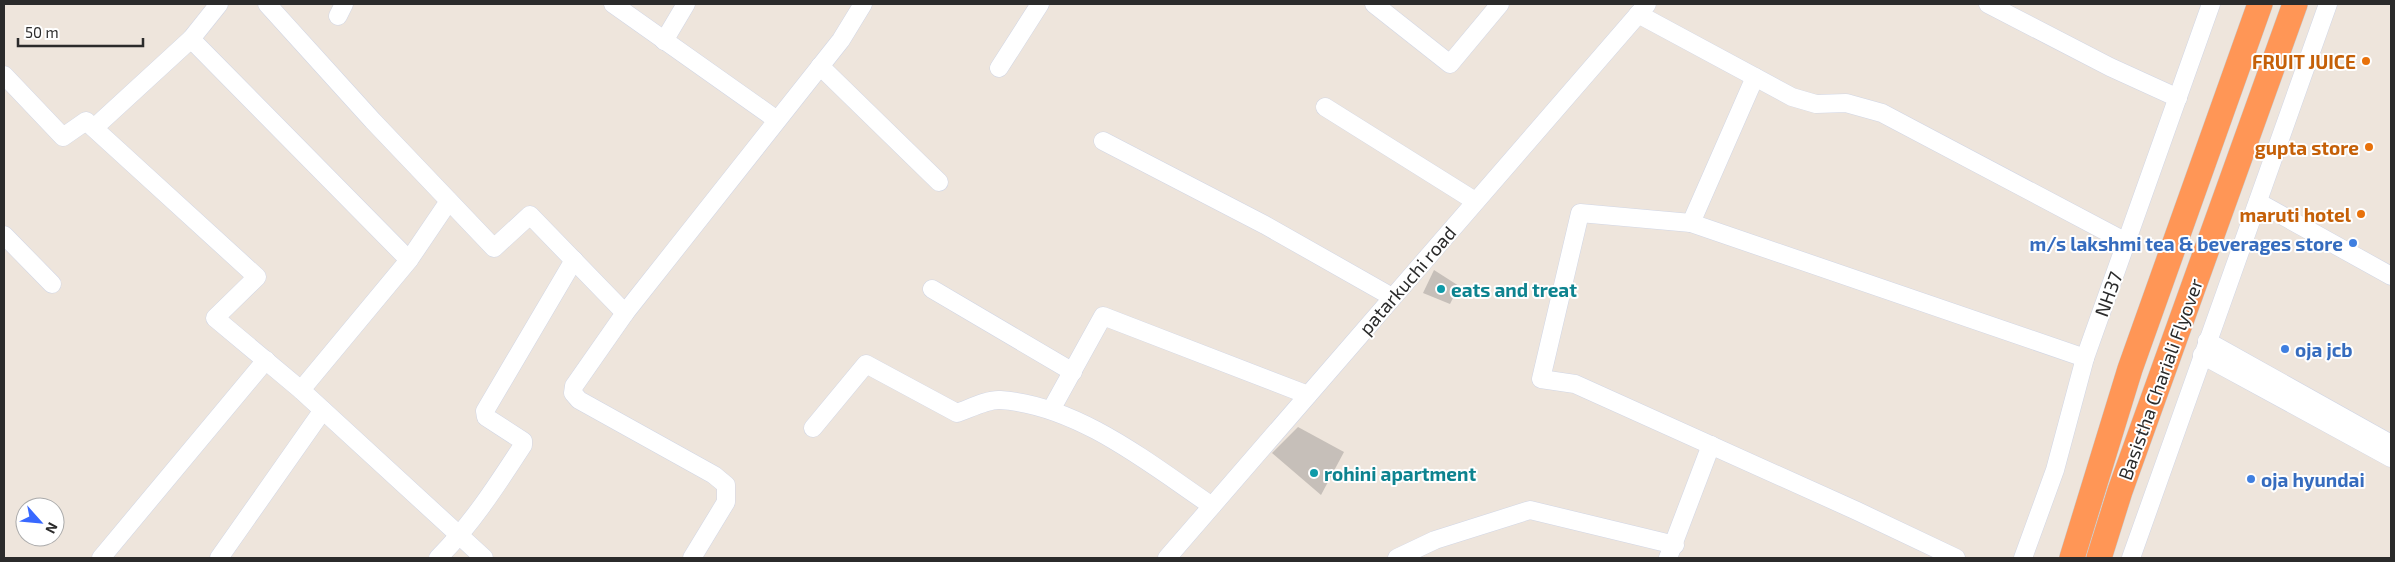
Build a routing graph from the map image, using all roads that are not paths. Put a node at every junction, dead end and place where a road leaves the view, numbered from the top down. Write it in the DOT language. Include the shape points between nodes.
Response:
graph roads {
  1 [pos="219,4"];
  2 [pos="267,4"];
  3 [pos="613,4"];
  4 [pos="686,4"];
  5 [pos="863,4"];
  6 [pos="1040,4"];
  7 [pos="1374,4"];
  8 [pos="1500,4"];
  9 [pos="1988,4"];
  10 [pos="2211,4"];
  11 [pos="2260,4"];
  12 [pos="2295,4"];
  13 [pos="2328,4"];
  14 [pos="1643,9"];
  15 [pos="191,39"];
  16 [pos="664,41"];
  17 [pos="820,66"];
  18 [pos="999,68"];
  19 [pos="4,75"];
  20 [pos="1755,77"];
  21 [pos="2178,98"];
  22 [pos="1325,107"];
  23 [pos="777,120"];
  24 [pos="94,128"];
  25 [pos="1103,141"];
  26 [pos="939,182"];
  27 [pos="449,201"];
  28 [pos="1474,202"];
  29 [pos="2258,202"];
  30 [pos="1691,223"];
  31 [pos="4,234"];
  32 [pos="2126,242"];
  33 [pos="409,260"];
  34 [pos="574,260"];
  35 [pos="2391,276"];
  36 [pos="52,284"];
  37 [pos="932,289"];
  38 [pos="1392,297"];
  39 [pos="625,312"];
  40 [pos="2204,348"];
  41 [pos="2085,358"];
  42 [pos="266,360"];
  43 [pos="1073,372"];
  44 [pos="301,390"];
  45 [pos="1308,395"];
  46 [pos="323,410"];
  47 [pos="1051,410"];
  48 [pos="814,428"];
  49 [pos="2391,444"];
  50 [pos="1711,445"];
  51 [pos="2391,458"];
  52 [pos="1212,506"];
  53 [pos="460,536"];
  54 [pos="1671,552"];
  55 [pos="100,558"];
  56 [pos="219,558"];
  57 [pos="438,558"];
  58 [pos="484,558"];
  59 [pos="692,558"];
  60 [pos="1167,558"];
  61 [pos="1397,558"];
  62 [pos="1956,558"];
  63 [pos="2023,558"];
  64 [pos="2072,558"];
  65 [pos="2099,558"];
  66 [pos="2131,558"];
  1 -- 15 [label="street"];
  2 -- 27 [label="street"];
  3 -- 16 [label="street"];
  4 -- 16 [label="street"];
  5 -- 17 [label="street"];
  6 -- 18 [label="street"];
  7 -- 8 [label="street" via="1450,64"];
  9 -- 21 [label="street"];
  10 -- 21 [label="street, NH37"];
  11 -- 64 [label="highway, Basistha Chariali Flyover" via="2130,369"];
  12 -- 65 [label="highway, Basistha Chariali Flyover" via="2120,491"];
  13 -- 29 [label="street"];
  14 -- 20 [label="street"];
  14 -- 28 [label="street, patarkuchi road"];
  15 -- 24 [label="street"];
  15 -- 33 [label="street"];
  16 -- 23 [label="street"];
  17 -- 23 [label="street"];
  17 -- 26 [label="street"];
  19 -- 24 [label="street" via="63,137 86,121"];
  20 -- 30 [label="street"];
  20 -- 32 [label="street" via="1792,97 1816,104 1846,103 1882,113"];
  21 -- 32 [label="street, NH37"];
  22 -- 28 [label="street"];
  23 -- 39 [label="street"];
  24 -- 42 [label="street" via="257,276 216,318"];
  25 -- 38 [label="street" via="1266,225"];
  27 -- 33 [label="street"];
  27 -- 34 [label="street" via="494,248 530,215"];
  28 -- 38 [label="street, patarkuchi road"];
  29 -- 35 [label="street"];
  29 -- 40 [label="street"];
  30 -- 41 [label="street"];
  30 -- 50 [label="street" via="1580,213 1541,379 1574,384"];
  31 -- 36 [label="street"];
  32 -- 41 [label="street, NH37"];
  33 -- 44 [label="street"];
  34 -- 39 [label="street"];
  34 -- 53 [label="street" via="484,411 486,417 518,436 523,445"];
  37 -- 43 [label="street"];
  38 -- 45 [label="street, patarkuchi road"];
  39 -- 59 [label="street" via="574,386 573,393 579,400 714,475 726,485 726,502"];
  40 -- 49 [label="street"];
  40 -- 51 [label="street"];
  40 -- 66 [label="street"];
  41 -- 63 [label="street, NH37" via="2055,470"];
  42 -- 44 [label="street"];
  42 -- 55 [label="street"];
  43 -- 45 [label="street" via="1104,316"];
  43 -- 47 [label="street"];
  44 -- 46 [label="street"];
  45 -- 52 [label="street, patarkuchi road"];
  46 -- 53 [label="street"];
  46 -- 56 [label="street"];
  47 -- 48 [label="street" via="999,400 957,414 866,364"];
  47 -- 52 [label="street" via="1115,440"];
  50 -- 54 [label="street"];
  50 -- 62 [label="street"];
  52 -- 60 [label="street, patarkuchi road"];
  53 -- 57 [label="street"];
  53 -- 58 [label="street"];
  54 -- 61 [label="street" via="1530,510 1435,540"];
}
